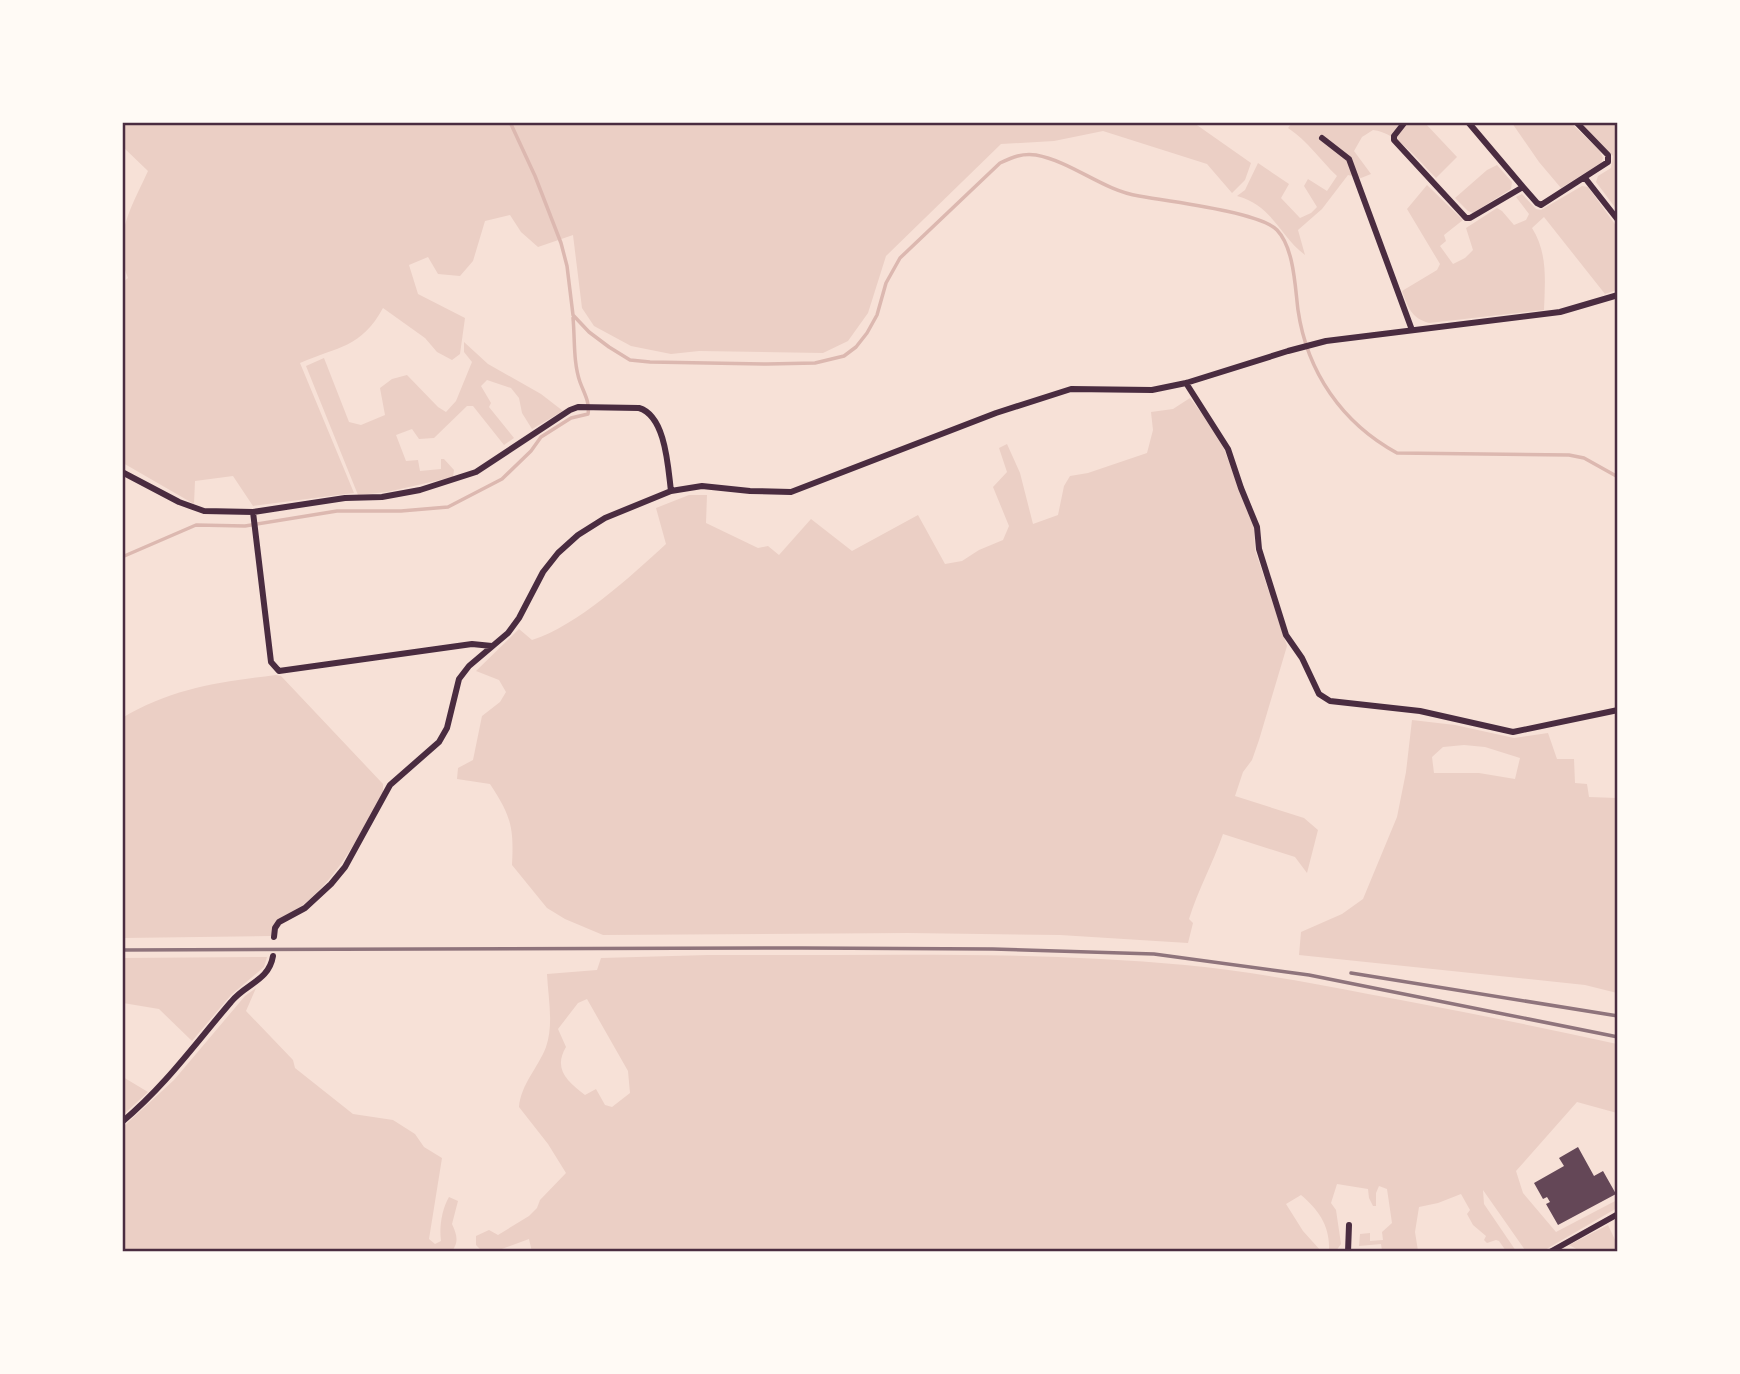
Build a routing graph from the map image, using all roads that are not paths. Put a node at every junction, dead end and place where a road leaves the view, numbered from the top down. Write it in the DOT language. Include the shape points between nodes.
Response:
graph roads {
  1 [pos="1405,122"];
  2 [pos="1468,122"];
  3 [pos="1576,122"];
  4 [pos="1322,138"];
  5 [pos="1585,177"];
  6 [pos="1523,187"];
  7 [pos="1618,220"];
  8 [pos="1618,295"];
  9 [pos="1412,330"];
  10 [pos="1185,383"];
  11 [pos="122,472"];
  12 [pos="671,491"];
  13 [pos="253,512"];
  14 [pos="492,646"];
  15 [pos="1618,710"];
  16 [pos="274,937"];
  17 [pos="273,956"];
  18 [pos="122,1122"];
  19 [pos="1618,1214"];
  20 [pos="1349,1225"];
  21 [pos="1348,1251"];
  22 [pos="1550,1251"];
  1 -- 6 [label="street" via="1394,140 1466,218"];
  2 -- 6 [label="street"];
  3 -- 5 [label="street" via="1608,155 1608,162"];
  4 -- 9 [label="street" via="1349,159"];
  5 -- 6 [label="street" via="1541,205"];
  5 -- 7 [label="street"];
  8 -- 9 [label="street" via="1560,312"];
  9 -- 10 [label="street" via="1320,343"];
  10 -- 12 [label="street" via="1152,390 1071,389 791,492 714,485"];
  10 -- 15 [label="street" via="1228,449 1257,527 1259,549 1283,627 1324,698 1420,711 1513,732"];
  11 -- 13 [label="street" via="196,509"];
  12 -- 13 [label="street" via="666,451 648,411 578,407 476,472 454,481 382,497"];
  12 -- 14 [label="street" via="605,518 578,535 543,572 519,618"];
  13 -- 14 [label="street" via="271,662 279,671 472,644"];
  14 -- 16 [label="street" via="459,680 439,742 390,785 345,867 305,908 279,922"];
  17 -- 18 [label="street" via="262,978 233,999 175,1072"];
  19 -- 22 [label="street"];
  20 -- 21 [label="street"];
}
